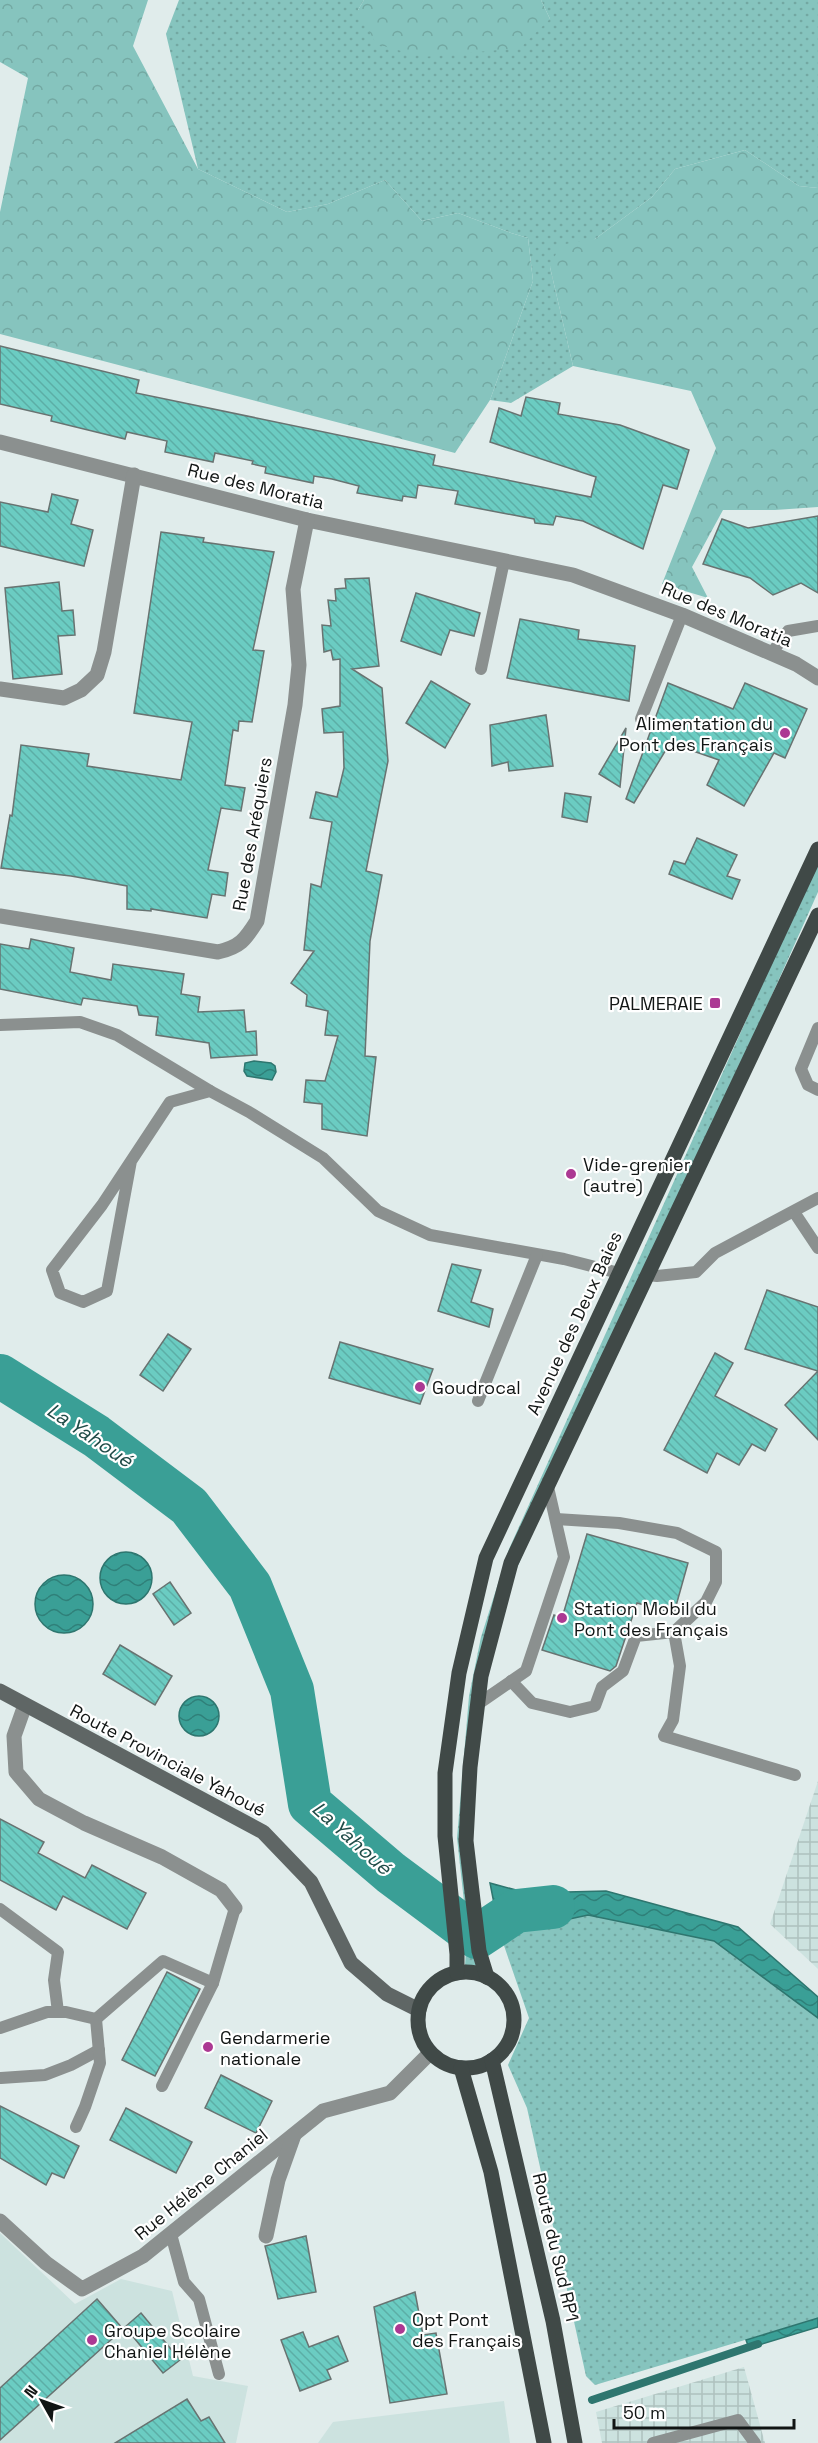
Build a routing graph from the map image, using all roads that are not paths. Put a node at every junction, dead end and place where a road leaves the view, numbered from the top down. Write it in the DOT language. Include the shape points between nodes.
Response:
graph roads {
  1 [pos="0,442"];
  2 [pos="134,475"];
  3 [pos="307,520"];
  4 [pos="504,561"];
  5 [pos="682,615"];
  6 [pos="818,626"];
  7 [pos="771,654"];
  8 [pos="796,664"];
  9 [pos="481,669"];
  10 [pos="818,669"];
  11 [pos="818,678"];
  12 [pos="0,689"];
  13 [pos="641,720"];
  14 [pos="818,849"];
  15 [pos="818,915"];
  16 [pos="0,916"];
  17 [pos="0,1025"];
  18 [pos="818,1028"];
  19 [pos="818,1090"];
  20 [pos="210,1091"];
  21 [pos="131,1161"];
  22 [pos="818,1198"];
  23 [pos="794,1212"];
  24 [pos="818,1248"];
  25 [pos="537,1255"];
  26 [pos="619,1273"];
  27 [pos="648,1275"];
  28 [pos="478,1401"];
  29 [pos="548,1487"];
  30 [pos="556,1519"];
  31 [pos="674,1632"];
  32 [pos="511,1681"];
  33 [pos="0,1692"];
  34 [pos="477,1704"];
  35 [pos="25,1705"];
  36 [pos="795,1775"];
  37 [pos="235,1908"];
  38 [pos="0,1909"];
  39 [pos="457,1973"];
  40 [pos="487,1977"];
  41 [pos="213,1983"];
  42 [pos="419,2010"];
  43 [pos="58,2012"];
  44 [pos="96,2019"];
  45 [pos="0,2028"];
  46 [pos="99,2050"];
  47 [pos="430,2053"];
  48 [pos="492,2060"];
  49 [pos="461,2068"];
  50 [pos="1,2078"];
  51 [pos="162,2085"];
  52 [pos="76,2127"];
  53 [pos="295,2133"];
  54 [pos="0,2222"];
  55 [pos="171,2234"];
  56 [pos="266,2236"];
  57 [pos="219,2374"];
  58 [pos="544,2443"];
  59 [pos="575,2443"];
  60 [pos="653,2443"];
  61 [pos="755,2443"];
  1 -- 2 [label="street, Rue des Moratia"];
  2 -- 3 [label="street, Rue des Moratia"];
  2 -- 12 [label="street" via="97,675 81,690 64,698"];
  3 -- 4 [label="street, Rue des Moratia"];
  3 -- 16 [label="street, Rue des Aréquiers" via="293,589 299,665 295,705 257,921 247,937 234,948 218,952"];
  4 -- 5 [label="street, Rue des Moratia" via="573,575"];
  4 -- 9 [label="lane"];
  5 -- 7 [label="street, Rue des Moratia"];
  5 -- 13 [label="lane"];
  6 -- 7 [label="lane" via="788,632"];
  7 -- 8 [label="street, Rue des Moratia"];
  8 -- 10 [label="street, Rue des Moratia"];
  8 -- 11 [label="street, Rue des Moratia"];
  14 -- 26 [label="main road, Avenue des Deux Baies"];
  15 -- 27 [label="main road"];
  17 -- 20 [label="lane" via="80,1023 117,1035"];
  18 -- 19 [label="lane" via="801,1069 808,1085"];
  20 -- 21 [label="lane" via="170,1102"];
  20 -- 25 [label="lane" via="323,1158 378,1211 430,1234"];
  21 -- 21 [label="lane" via="52,1270 60,1293 83,1302 107,1291"];
  22 -- 23 [label="lane"];
  23 -- 24 [label="lane"];
  23 -- 27 [label="lane" via="715,1253 696,1272"];
  25 -- 26 [label="lane"];
  25 -- 28 [label="lane"];
  26 -- 39 [label="main road, Avenue des Deux Baies" via="486,1558 459,1673 445,1773 445,1836"];
  27 -- 29 [label="main road"];
  29 -- 30 [label="lane"];
  29 -- 34 [label="main road" via="511,1563"];
  30 -- 31 [label="lane" via="619,1523 677,1533 716,1552 716,1582 706,1602"];
  30 -- 32 [label="lane" via="564,1557 526,1671"];
  31 -- 32 [label="lane" via="636,1636 623,1671 602,1687 596,1706 570,1712 532,1703"];
  31 -- 36 [label="lane" via="680,1666 673,1720 664,1736"];
  32 -- 34 [label="lane"];
  33 -- 35 [label="main road, Route Provinciale Yahoué"];
  34 -- 40 [label="main road" via="466,1841 478,1951"];
  35 -- 37 [label="street" via="15,1737 16,1772 39,1799 162,1857 221,1890"];
  35 -- 42 [label="main road, Route Provinciale Yahoué" via="263,1832 311,1882 351,1963 387,1994"];
  37 -- 41 [label="lane"];
  38 -- 43 [label="lane" via="58,1952 54,1980"];
  39 -- 40 [label="main road"];
  39 -- 42 [label="main road" via="432,1986"];
  40 -- 48 [label="main road" via="508,1996 514,2024 511,2038"];
  41 -- 44 [label="lane" via="164,1960"];
  41 -- 51 [label="lane"];
  42 -- 47 [label="main road" via="418,2025"];
  43 -- 44 [label="lane"];
  43 -- 45 [label="lane"];
  44 -- 46 [label="lane"];
  46 -- 50 [label="lane" via="45,2075"];
  46 -- 52 [label="lane" via="100,2063"];
  47 -- 49 [label="main road"];
  47 -- 53 [label="street, Rue Hélène Chaniel" via="390,2093 323,2111"];
  48 -- 49 [label="main road" via="477,2067"];
  48 -- 59 [label="main road, Route du Sud RP1" via="553,2321"];
  49 -- 58 [label="main road" via="490,2172"];
  53 -- 55 [label="street, Rue Hélène Chaniel"];
  53 -- 56 [label="street" via="278,2180"];
  54 -- 55 [label="street, Rue Hélène Chaniel" via="82,2289 143,2256"];
  55 -- 57 [label="lane" via="184,2282 199,2298"];
  60 -- 61 [label="lane" via="738,2420"];
}
